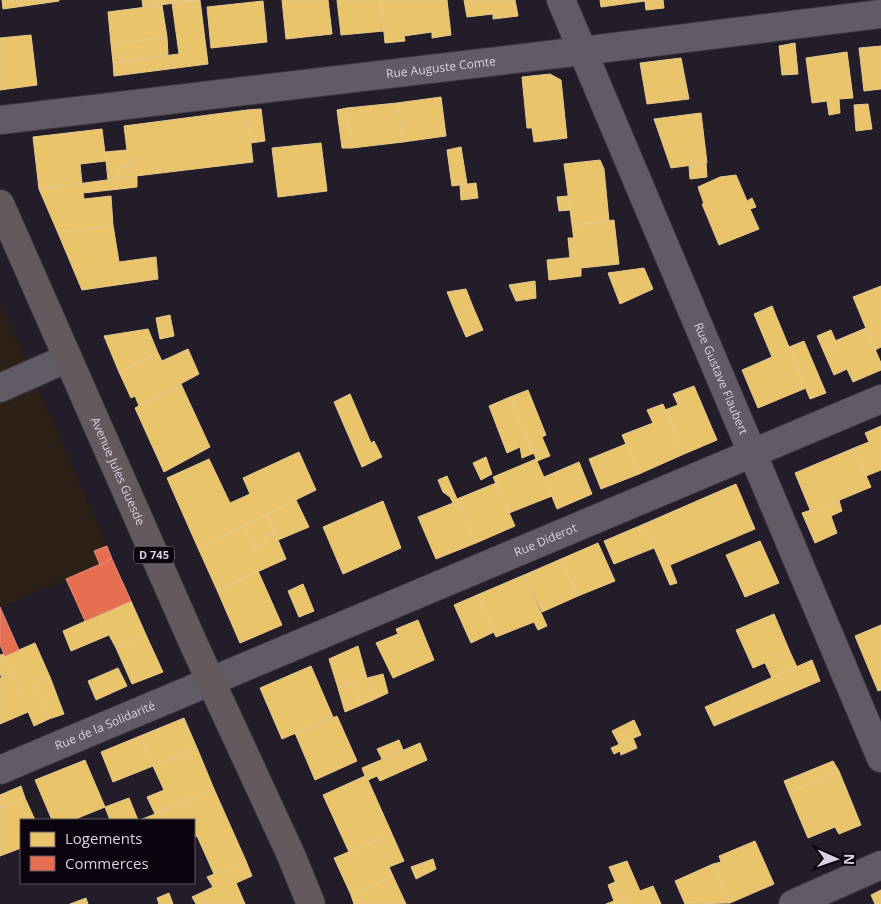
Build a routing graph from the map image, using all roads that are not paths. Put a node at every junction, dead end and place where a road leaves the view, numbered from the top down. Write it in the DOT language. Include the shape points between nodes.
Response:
graph roads {
  1 [pos="561,0"];
  2 [pos="881,14"];
  3 [pos="582,51"];
  4 [pos="0,120"];
  5 [pos="0,204"];
  6 [pos="68,358"];
  7 [pos="0,388"];
  8 [pos="881,399"];
  9 [pos="752,452"];
  10 [pos="211,681"];
  11 [pos="881,758"];
  12 [pos="0,770"];
  13 [pos="881,865"];
  14 [pos="311,904"];
  15 [pos="793,904"];
  1 -- 3 [label="street, Rue Gustave Flaubert"];
  2 -- 3 [label="street, Rue Auguste Comte"];
  3 -- 4 [label="street, Rue Auguste Comte"];
  3 -- 9 [label="street, Rue Gustave Flaubert"];
  5 -- 6 [label="main road, Avenue Jules Guesde / D 745"];
  6 -- 7 [label="street"];
  6 -- 10 [label="main road, Avenue Jules Guesde / D 745"];
  8 -- 9 [label="street, Rue Diderot"];
  9 -- 10 [label="street, Rue Diderot"];
  9 -- 11 [label="street, Rue Gustave Flaubert"];
  10 -- 12 [label="street, Rue de la Solidarité"];
  10 -- 14 [label="main road, Avenue Jules Guesde / D 745"];
  13 -- 15 [label="street"];
}
